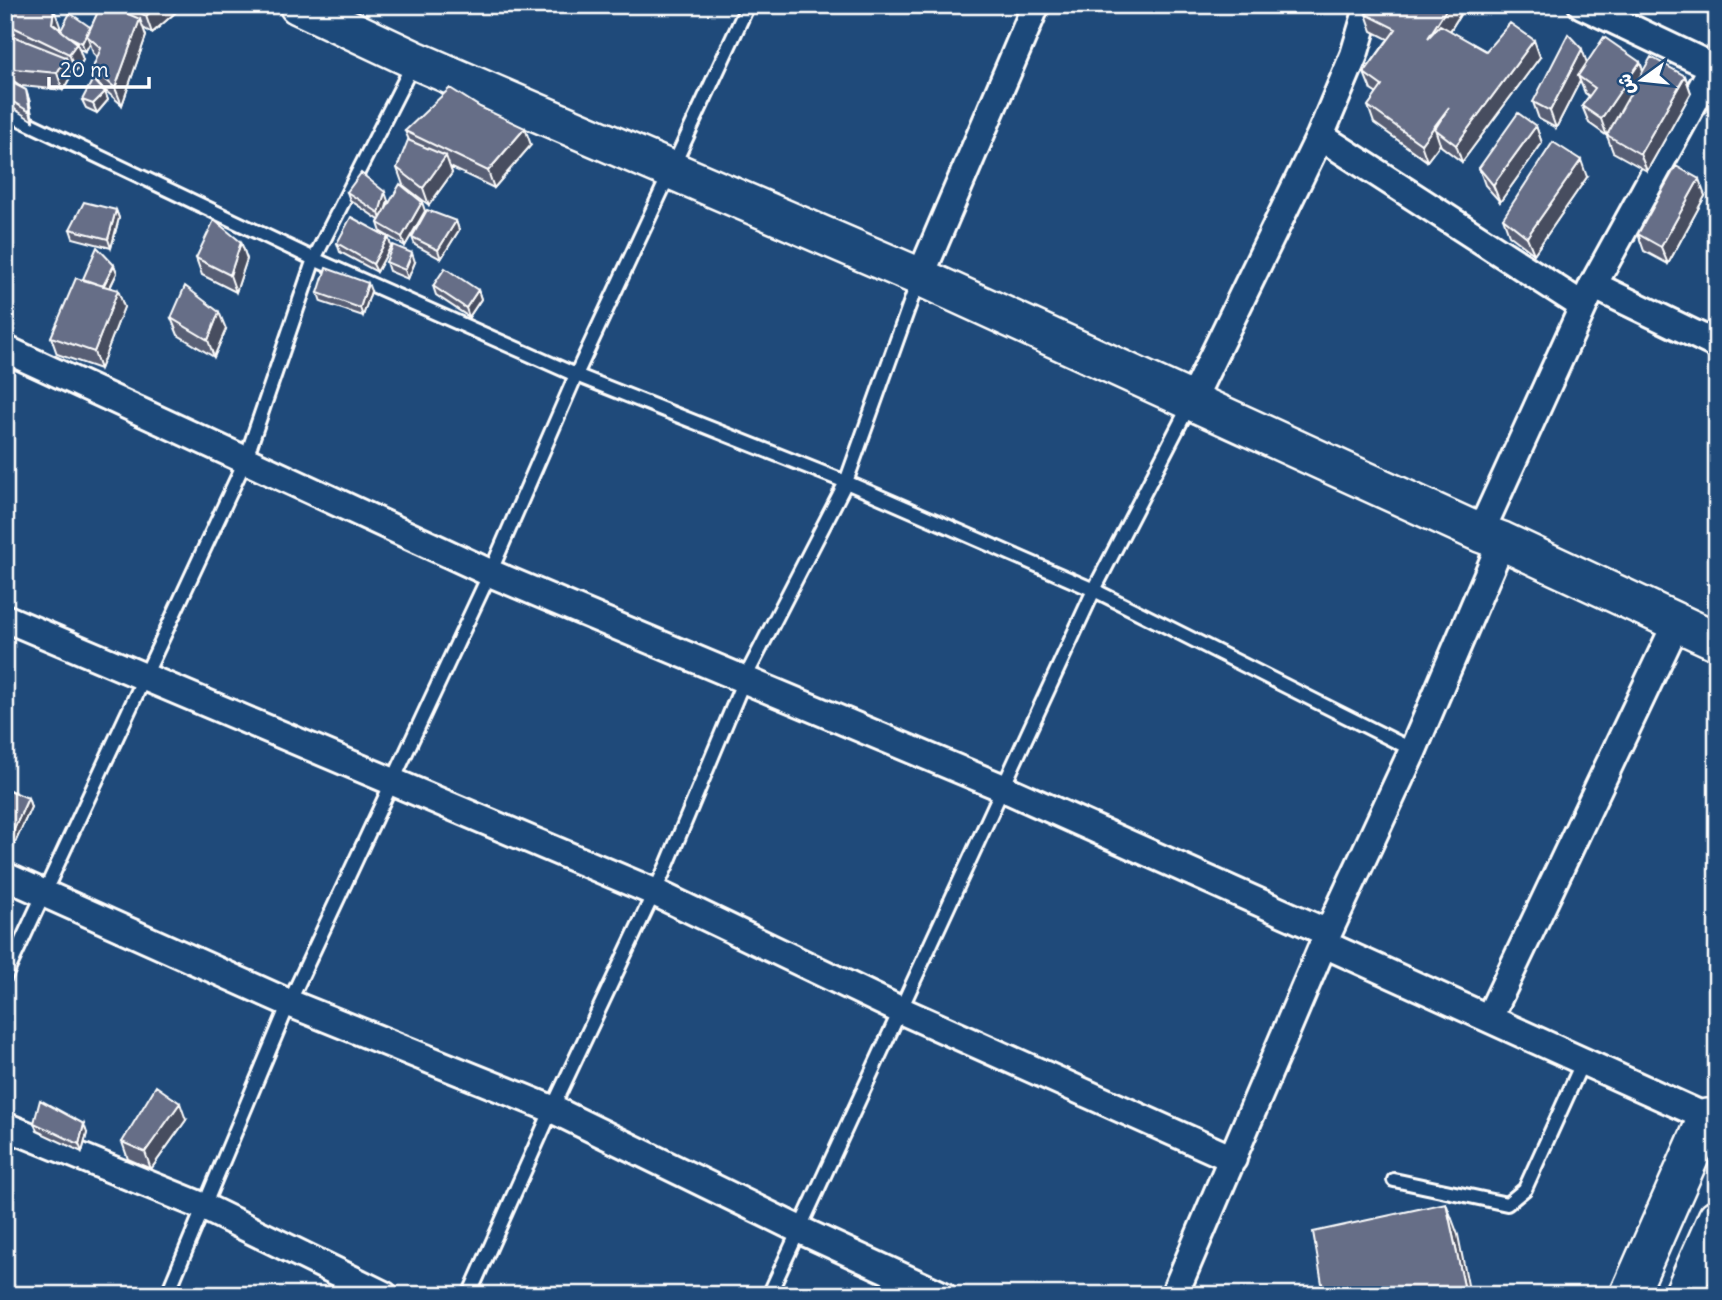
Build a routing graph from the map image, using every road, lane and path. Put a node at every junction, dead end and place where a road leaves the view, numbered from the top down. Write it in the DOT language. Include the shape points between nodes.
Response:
graph roads {
  1 [pos="298,5"];
  2 [pos="748,5"];
  3 [pos="1036,5"];
  4 [pos="1369,5"];
  5 [pos="1582,5"];
  6 [pos="415,60"];
  7 [pos="1715,68"];
  8 [pos="5,112"];
  9 [pos="1320,136"];
  10 [pos="672,171"];
  11 [pos="314,259"];
  12 [pos="920,277"];
  13 [pos="1588,296"];
  14 [pos="1717,345"];
  15 [pos="5,349"];
  16 [pos="576,375"];
  17 [pos="1191,402"];
  18 [pos="245,461"];
  19 [pos="846,482"];
  20 [pos="1491,537"];
  21 [pos="490,573"];
  22 [pos="1094,590"];
  23 [pos="5,618"];
  24 [pos="1676,624"];
  25 [pos="1717,641"];
  26 [pos="145,677"];
  27 [pos="744,680"];
  28 [pos="1413,750"];
  29 [pos="393,782"];
  30 [pos="1001,787"];
  31 [pos="5,876"];
  32 [pos="654,892"];
  33 [pos="44,895"];
  34 [pos="1326,939"];
  35 [pos="5,977"];
  36 [pos="289,1003"];
  37 [pos="900,1010"];
  38 [pos="1489,1018"];
  39 [pos="1583,1061"];
  40 [pos="552,1109"];
  41 [pos="1712,1120"];
  42 [pos="5,1126"];
  43 [pos="1233,1159"];
  44 [pos="1394,1180"];
  45 [pos="202,1206"];
  46 [pos="1717,1218"];
  47 [pos="800,1230"];
  48 [pos="167,1295"];
  49 [pos="384,1295"];
  50 [pos="469,1295"];
  51 [pos="769,1295"];
  52 [pos="942,1295"];
  53 [pos="1174,1295"];
  54 [pos="1629,1295"];
  55 [pos="1683,1295"];
  1 -- 6 [label="street"];
  2 -- 10 [label="lane"];
  3 -- 12 [label="street"];
  4 -- 9 [label="street"];
  5 -- 7 [label="street"];
  6 -- 10 [label="street"];
  6 -- 11 [label="lane"];
  7 -- 13 [label="street"];
  8 -- 11 [label="lane"];
  9 -- 13 [label="street"];
  9 -- 17 [label="street"];
  10 -- 12 [label="street"];
  10 -- 16 [label="lane"];
  11 -- 16 [label="lane"];
  11 -- 18 [label="lane"];
  12 -- 17 [label="street"];
  12 -- 19 [label="lane"];
  13 -- 14 [label="street"];
  13 -- 20 [label="street"];
  15 -- 18 [label="street"];
  16 -- 19 [label="lane"];
  16 -- 21 [label="lane"];
  17 -- 20 [label="street"];
  17 -- 22 [label="lane"];
  18 -- 21 [label="street"];
  18 -- 26 [label="lane"];
  19 -- 22 [label="lane"];
  19 -- 27 [label="lane"];
  20 -- 24 [label="street"];
  20 -- 28 [label="street"];
  21 -- 27 [label="street"];
  21 -- 29 [label="lane"];
  22 -- 28 [label="lane"];
  22 -- 30 [label="lane"];
  23 -- 26 [label="street"];
  24 -- 25 [label="street"];
  24 -- 38 [label="street"];
  26 -- 29 [label="street"];
  26 -- 33 [label="lane"];
  27 -- 30 [label="street"];
  27 -- 32 [label="lane"];
  28 -- 34 [label="street"];
  29 -- 32 [label="street"];
  29 -- 36 [label="lane"];
  30 -- 34 [label="street"];
  30 -- 37 [label="lane"];
  31 -- 33 [label="street"];
  32 -- 37 [label="street"];
  32 -- 40 [label="lane"];
  33 -- 35 [label="lane"];
  33 -- 36 [label="street"];
  34 -- 38 [label="street"];
  34 -- 43 [label="street"];
  36 -- 40 [label="street"];
  36 -- 45 [label="lane"];
  37 -- 43 [label="street"];
  37 -- 47 [label="lane"];
  38 -- 39 [label="street"];
  39 -- 41 [label="street"];
  39 -- 44 [label="lane" via="1525,1189 1507,1203"];
  40 -- 47 [label="street"];
  40 -- 50 [label="lane"];
  41 -- 54 [label="street"];
  42 -- 45 [label="street"];
  43 -- 53 [label="street"];
  45 -- 48 [label="lane"];
  45 -- 49 [label="street"];
  46 -- 55 [label="street"];
  47 -- 51 [label="lane"];
  47 -- 52 [label="street"];
}
